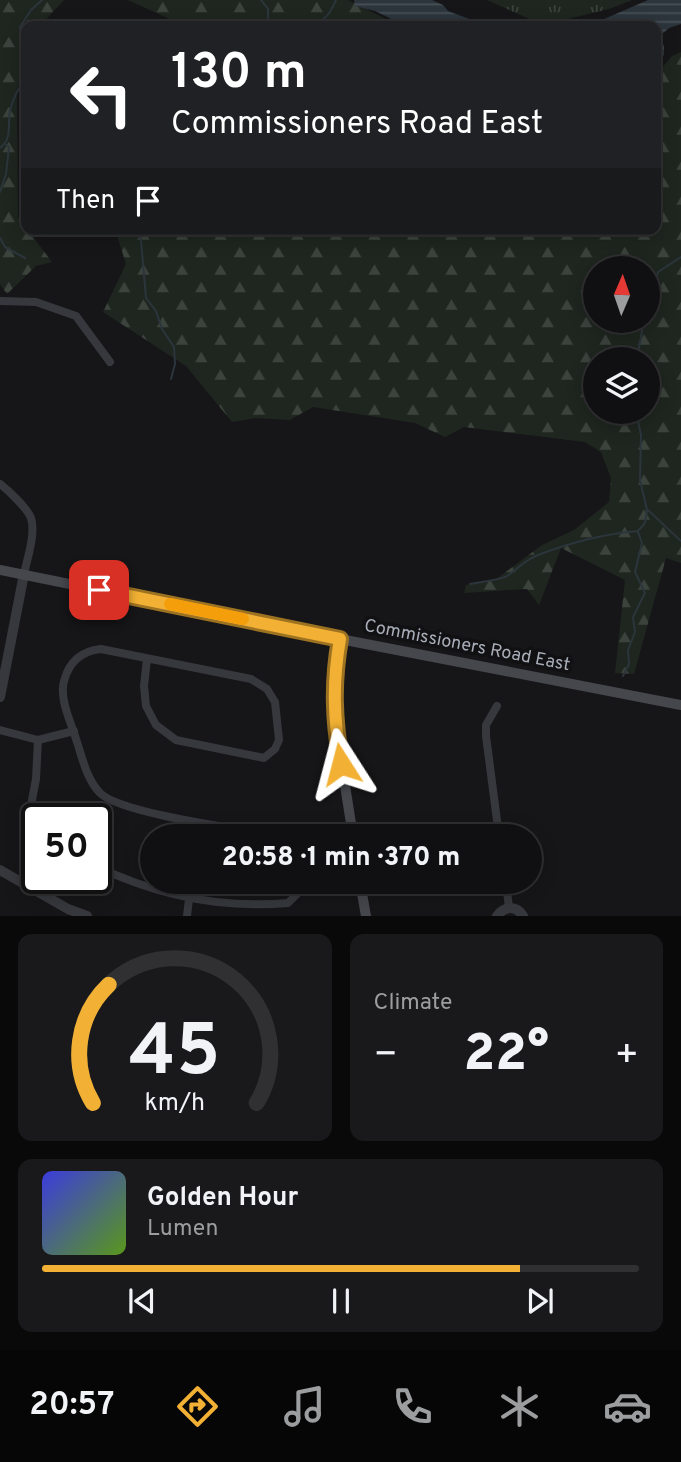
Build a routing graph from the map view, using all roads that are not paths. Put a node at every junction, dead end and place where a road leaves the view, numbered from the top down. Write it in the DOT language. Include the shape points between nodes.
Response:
graph roads {
  1 [pos="0,301"];
  2 [pos="110,362"];
  3 [pos="0,484"];
  4 [pos="0,570"];
  5 [pos="24,575"];
  6 [pos="340,639"];
  7 [pos="147,659"];
  8 [pos="0,697"];
  9 [pos="681,705"];
  10 [pos="497,706"];
  11 [pos="0,730"];
  12 [pos="74,731"];
  13 [pos="38,740"];
  14 [pos="32,803"];
  15 [pos="208,824"];
  16 [pos="351,824"];
  17 [pos="497,824"];
  18 [pos="0,870"];
  19 [pos="112,874"];
  20 [pos="297,894"];
  21 [pos="362,894"];
  22 [pos="507,894"];
  23 [pos="189,899"];
  24 [pos="509,908"];
  25 [pos="87,916"];
  26 [pos="187,916"];
  27 [pos="366,916"];
  28 [pos="497,916"];
  29 [pos="523,916"];
  1 -- 2 [label="street" via="36,302 76,316"];
  3 -- 5 [label="street" via="31,518"];
  4 -- 5 [label="main road, Commissioners Road East"];
  5 -- 6 [label="main road, Commissioners Road East"];
  5 -- 8 [label="street"];
  6 -- 9 [label="main road, Commissioners Road East"];
  6 -- 16 [label="main road" via="334,716"];
  7 -- 7 [label="street" via="251,679 267,688 275,702 279,740 275,749 264,758 176,740 156,725 146,706"];
  7 -- 12 [label="street" via="101,649 74,659 62,685"];
  10 -- 17 [label="street" via="486,725 486,736"];
  11 -- 13 [label="street"];
  12 -- 13 [label="street"];
  12 -- 15 [label="street" via="97,791 117,804"];
  13 -- 14 [label="street"];
  18 -- 25 [label="street"];
  19 -- 23 [label="street"];
  20 -- 23 [label="street" via="288,903"];
  21 -- 27 [label="main road"];
  22 -- 24 [label="street"];
  23 -- 26 [label="street"];
  24 -- 28 [label="street"];
  24 -- 29 [label="street"];
}
